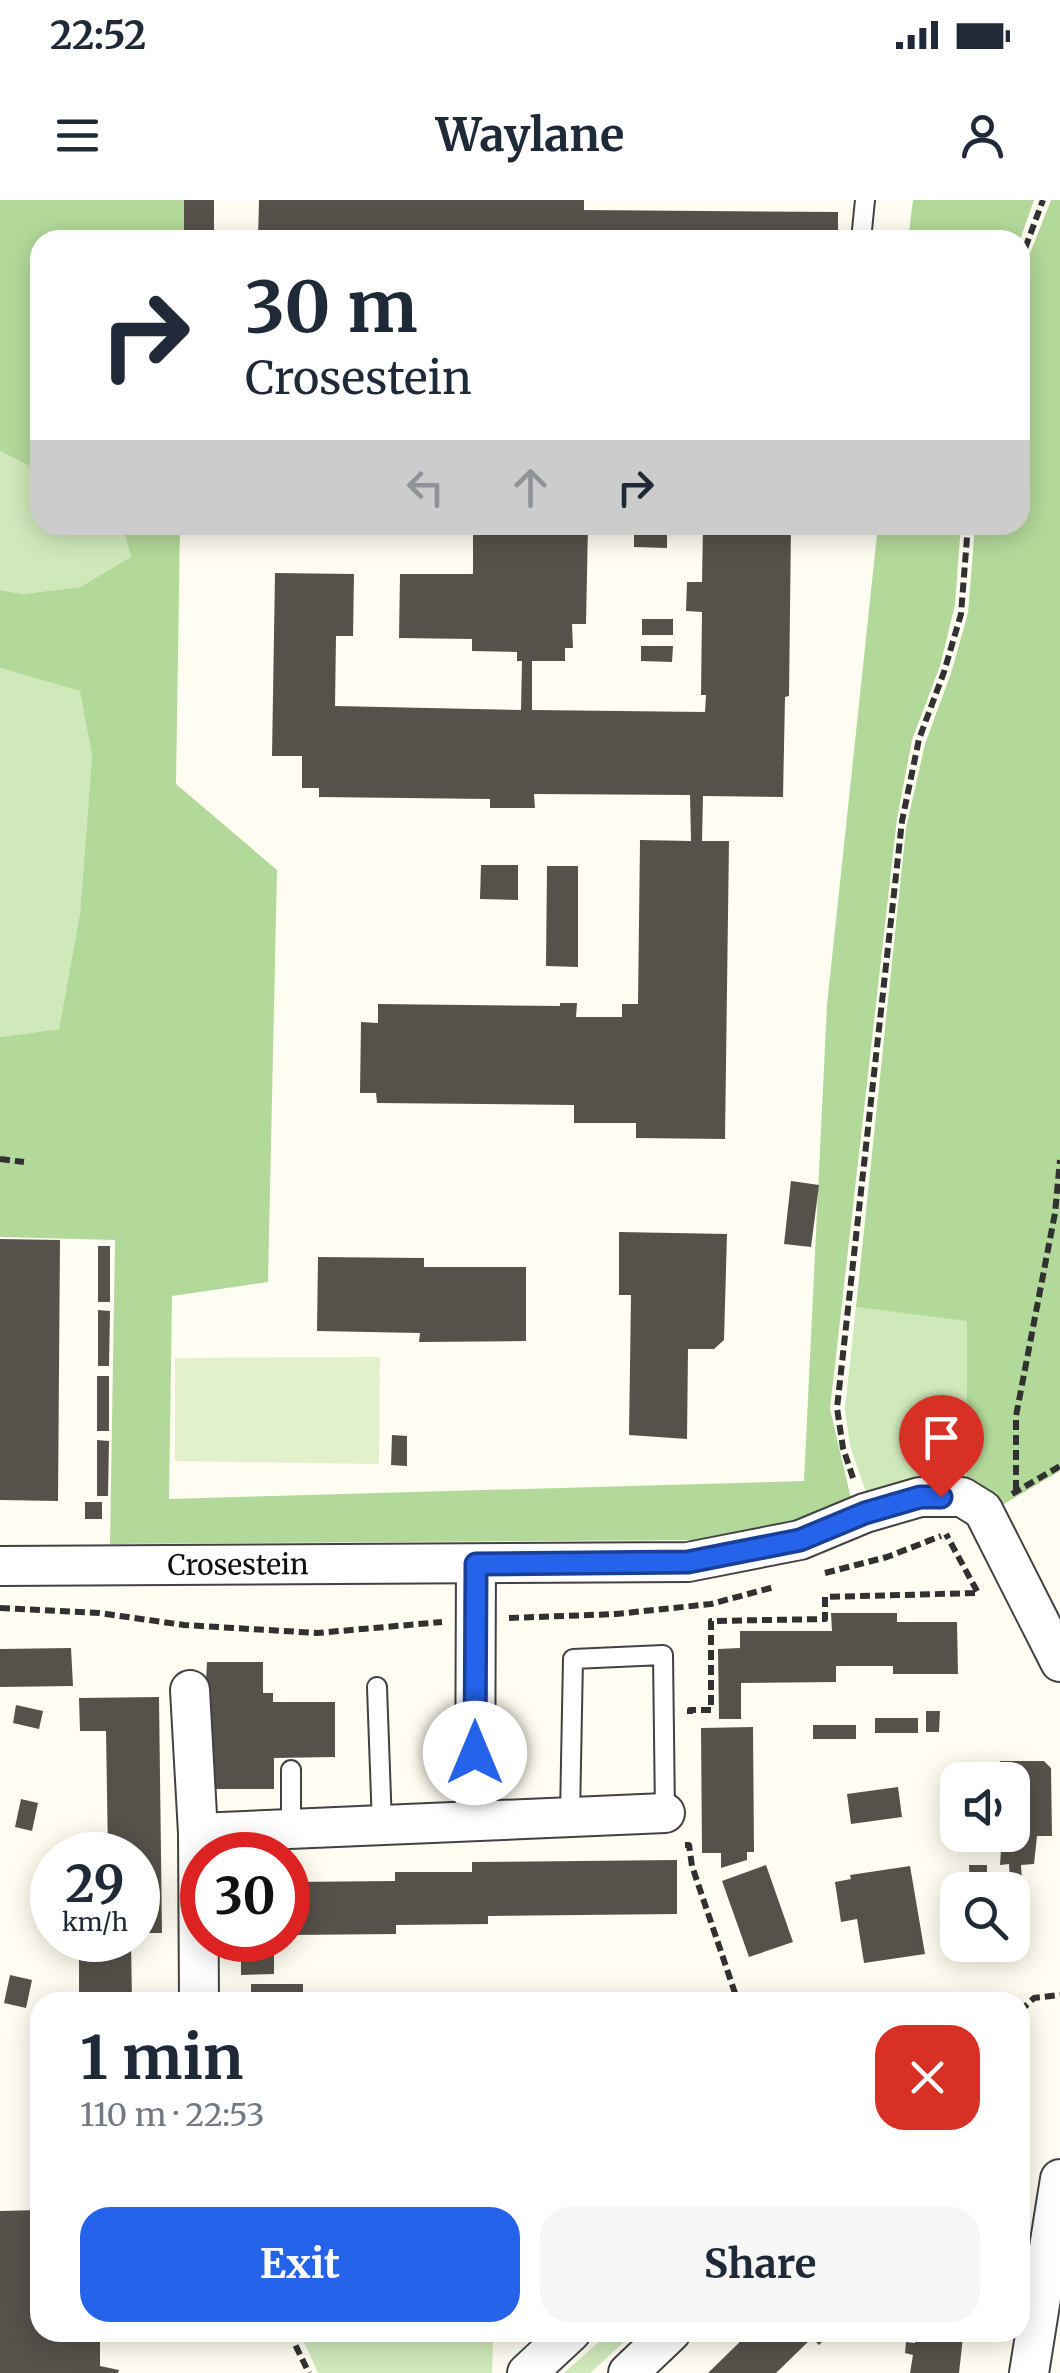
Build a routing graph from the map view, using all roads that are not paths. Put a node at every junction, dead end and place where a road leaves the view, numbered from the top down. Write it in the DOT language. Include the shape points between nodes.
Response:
graph roads {
  1 [pos="865,200"];
  2 [pos="862,230"];
  3 [pos="476,1564"];
  4 [pos="0,1566"];
  5 [pos="1060,1662"];
  6 [pos="377,1687"];
  7 [pos="190,1690"];
  8 [pos="292,1770"];
  9 [pos="570,1815"];
  10 [pos="475,1820"];
  11 [pos="382,1825"];
  12 [pos="675,1828"];
  13 [pos="292,1830"];
  14 [pos="198,1832"];
  15 [pos="229,1832"];
  16 [pos="199,1962"];
  17 [pos="199,1992"];
  18 [pos="1060,2180"];
  19 [pos="560,2342"];
  20 [pos="661,2342"];
  21 [pos="1041,2354"];
  22 [pos="527,2373"];
  23 [pos="628,2373"];
  1 -- 2 [label="lane"];
  3 -- 4 [label="street, Crosestein"];
  3 -- 5 [label="street, Crosestein" via="688,1562 800,1540 920,1497 999,1501"];
  3 -- 10 [label="street"];
  6 -- 11 [label="lane"];
  7 -- 14 [label="street"];
  8 -- 13 [label="lane"];
  9 -- 10 [label="street"];
  9 -- 12 [label="street"];
  9 -- 12 [label="lane" via="573,1659 662,1655"];
  10 -- 11 [label="street"];
  11 -- 13 [label="street"];
  13 -- 15 [label="street"];
  16 -- 17 [label="street"];
  18 -- 21 [label="street"];
  19 -- 22 [label="street"];
  20 -- 23 [label="street"];
}
